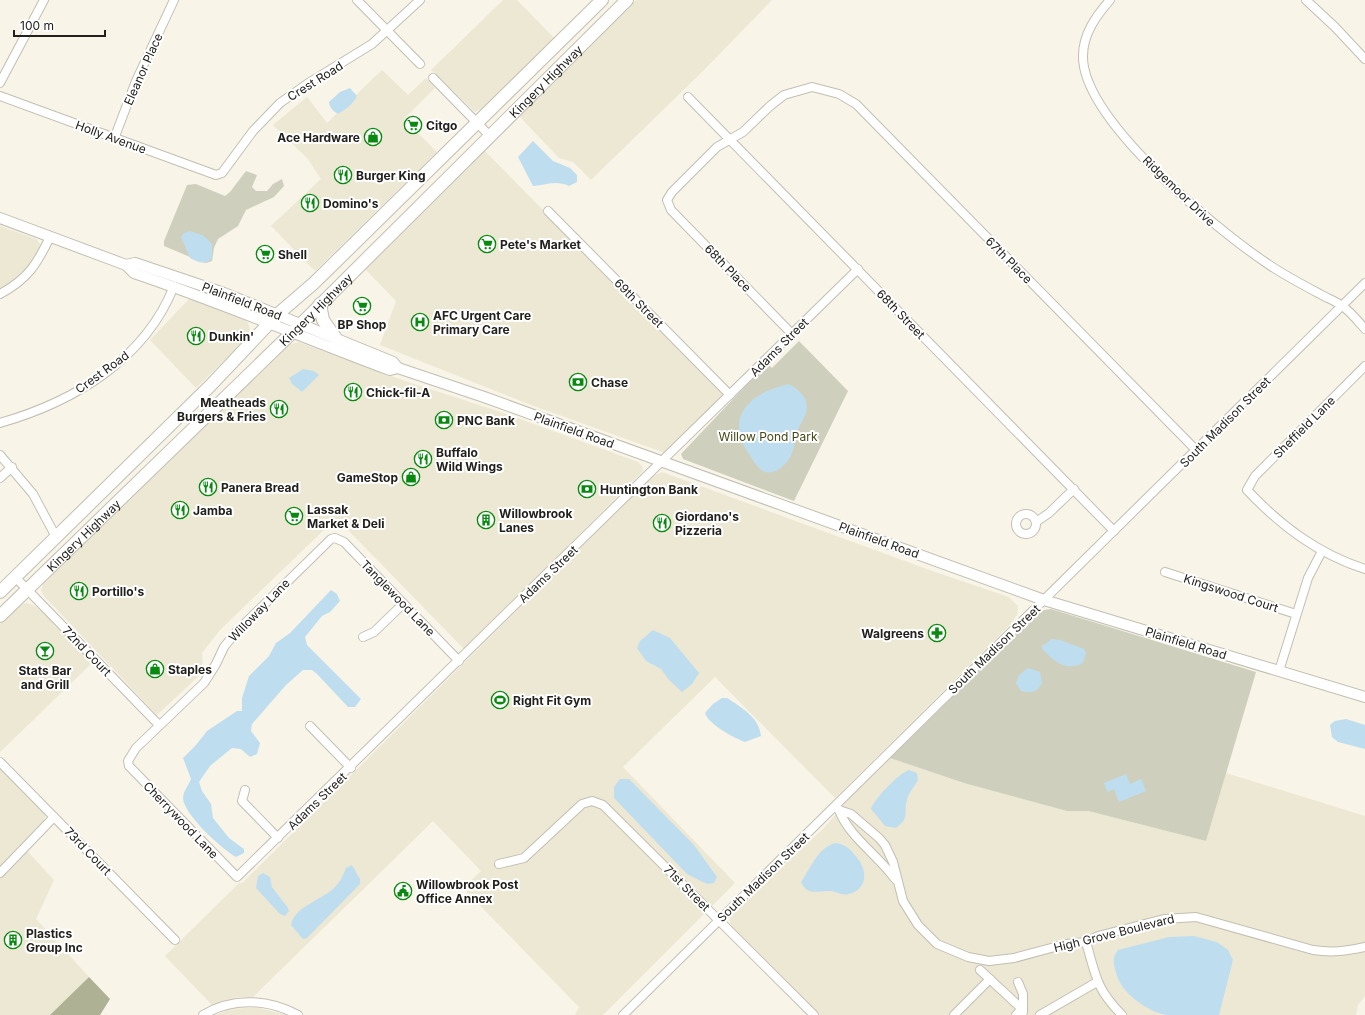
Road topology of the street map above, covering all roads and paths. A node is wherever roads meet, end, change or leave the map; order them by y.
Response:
1 (44, 0) edge
2 (174, 0) edge
3 (357, 0) edge
4 (420, 0) edge
5 (602, 0) edge
6 (627, 0) edge
7 (1110, 0) edge
8 (1306, 0) edge
9 (387, 31) junction
10 (1365, 59) edge
11 (420, 64) dead end
12 (433, 78) dead end
13 (0, 83) edge
14 (0, 96) edge
15 (688, 97) dead end
16 (476, 122) junction
17 (489, 135) junction
18 (114, 139) junction
19 (730, 140) junction
20 (222, 174) joint
21 (548, 211) dead end
22 (0, 218) edge
23 (50, 237) junction
24 (126, 265) junction
25 (858, 269) junction
26 (1365, 283) edge
27 (174, 286) junction
28 (0, 294) edge
29 (320, 304) junction
30 (1342, 306) junction
31 (278, 314) junction
32 (270, 323) junction
33 (296, 328) junction
34 (1365, 328) edge
35 (792, 334) junction
36 (337, 340) junction
37 (1365, 366) edge
38 (398, 368) junction
39 (730, 395) junction
40 (0, 423) edge
41 (1196, 450) junction
42 (0, 455) edge
43 (662, 461) junction
44 (12, 467) junction
45 (0, 478) edge
46 (1074, 489) junction
47 (1036, 522) dead end
48 (1114, 531) junction
49 (56, 537) junction
50 (334, 538) joint
51 (1322, 551) junction
52 (1365, 570) edge
53 (1165, 572) dead end
54 (15, 577) junction
55 (27, 589) junction
56 (0, 592) edge
57 (1044, 600) junction
58 (403, 604) junction
59 (1296, 614) junction
60 (0, 616) edge
61 (363, 637) dead end
62 (459, 661) junction
63 (1279, 671) junction
64 (1365, 697) edge
65 (159, 725) junction
66 (310, 726) dead end
67 (128, 761) joint
68 (0, 762) edge
69 (351, 768) junction
70 (245, 790) dead end
71 (54, 817) junction
72 (278, 838) junction
73 (499, 864) dead end
74 (0, 873) edge
75 (237, 877) joint
76 (897, 882) junction
77 (719, 920) junction
78 (175, 940) dead end
79 (1086, 942) junction
80 (1365, 947) edge
81 (980, 970) dead end
82 (990, 979) junction
83 (1018, 982) dead end
84 (1097, 982) junction
85 (1023, 1012) edge
86 (1118, 1014) edge
87 (203, 1015) edge
88 (298, 1015) edge
89 (623, 1015) edge
90 (814, 1015) edge
91 (954, 1015) edge
92 (1016, 1015) edge
93 (1040, 1015) edge

1 - 13 street
2 - 18 street, Eleanor Place
3 - 9 street
4 - 9 street, Crest Road
5 - 16 highway, Kingery Highway
6 - 17 highway, Kingery Highway
7 - 30 street, Ridgemoor Drive
8 - 10 street
9 - 11 street
9 - 20 street, Crest Road
12 - 16 street
14 - 18 street, Holly Avenue
15 - 19 street, 68th Street
16 - 17 street
16 - 31 highway, Kingery Highway
17 - 29 highway, Kingery Highway
18 - 20 street, Holly Avenue
19 - 25 street, 68th Street
19 - 35 street, 68th Place
19 - 41 street, 67th Place
21 - 39 street, 69th Street
22 - 23 main road, Plainfield Road
23 - 24 main road, Plainfield Road
23 - 28 street
24 - 27 main road, Plainfield Road
24 - 31 main road, Plainfield Road
25 - 35 street, Adams Street
25 - 46 street, 68th Street
26 - 30 street, South Madison Street
27 - 32 main road, Plainfield Road
27 - 40 street, Crest Road
29 - 33 highway, Kingery Highway
29 - 36 highway
30 - 34 street, Ridgemoor Drive
30 - 41 street, South Madison Street
31 - 32 highway, Kingery Highway
31 - 33 main road, Plainfield Road
32 - 33 main road, Plainfield Road
32 - 49 highway, Kingery Highway
33 - 36 main road, Plainfield Road
33 - 38 main road, Plainfield Road
33 - 55 highway, Kingery Highway
35 - 39 street, Adams Street
36 - 38 main road, Plainfield Road
37 - 51 street, Sheffield Lane
38 - 43 main road, Plainfield Road
39 - 43 street, Adams Street
41 - 48 street, South Madison Street
42 - 44 street
43 - 57 main road, Plainfield Road
43 - 62 street, Adams Street
44 - 45 street
44 - 49 street
46 - 47 street
46 - 48 street, 68th Street
48 - 57 street, South Madison Street
49 - 54 highway, Kingery Highway
50 - 58 street, Tanglewood Lane
50 - 65 street, Willoway Lane
51 - 52 street
51 - 59 street
53 - 59 street, Kingswood Court
54 - 55 street, 72nd Court
54 - 56 highway, Kingery Highway
55 - 60 highway, Kingery Highway
55 - 65 street, 72nd Court
57 - 63 main road, Plainfield Road
57 - 77 street, South Madison Street
58 - 61 street
58 - 62 street, Tanglewood Lane
59 - 63 street
62 - 69 street, Adams Street
63 - 64 main road, Plainfield Road
65 - 67 street, Willoway Lane
66 - 69 street
67 - 75 street, Cherrywood Lane
68 - 71 street, 73rd Court
69 - 72 street, Adams Street
70 - 72 street
71 - 74 street
71 - 78 street, 73rd Court
72 - 75 street, Adams Street
73 - 77 street, 71st Street
76 - 76 street, High Grove Boulevard
76 - 79 street, High Grove Boulevard
77 - 89 street, South Madison Street
77 - 90 street, 71st Street
79 - 80 street, High Grove Boulevard
79 - 84 street
81 - 82 street
82 - 85 street
82 - 91 street
83 - 85 street
84 - 86 street
84 - 93 street
85 - 92 street
87 - 88 street

